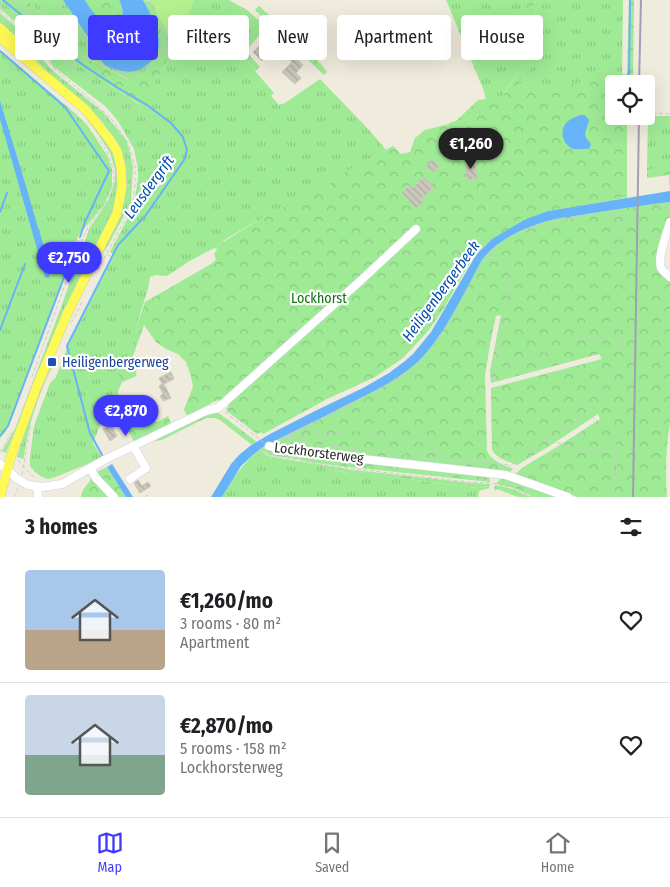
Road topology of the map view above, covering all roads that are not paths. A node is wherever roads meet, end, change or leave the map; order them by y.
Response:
1 (0, 28) edge
2 (0, 38) edge
3 (54, 83) junction
4 (670, 222) edge
5 (416, 229) dead end
6 (670, 277) edge
7 (133, 446) junction
8 (268, 446) road end
9 (4, 467) edge
10 (90, 468) junction
11 (130, 479) dead end
12 (37, 487) junction
13 (0, 497) edge
14 (38, 497) edge
15 (114, 497) edge
16 (568, 497) edge

1 - 3 main road
2 - 3 main road
3 - 9 main road
4 - 6 street
5 - 7 street
7 - 10 street
7 - 11 street
8 - 16 street, Lockhorsterweg
9 - 12 street
9 - 13 main road
10 - 12 street
10 - 15 street
12 - 14 street

